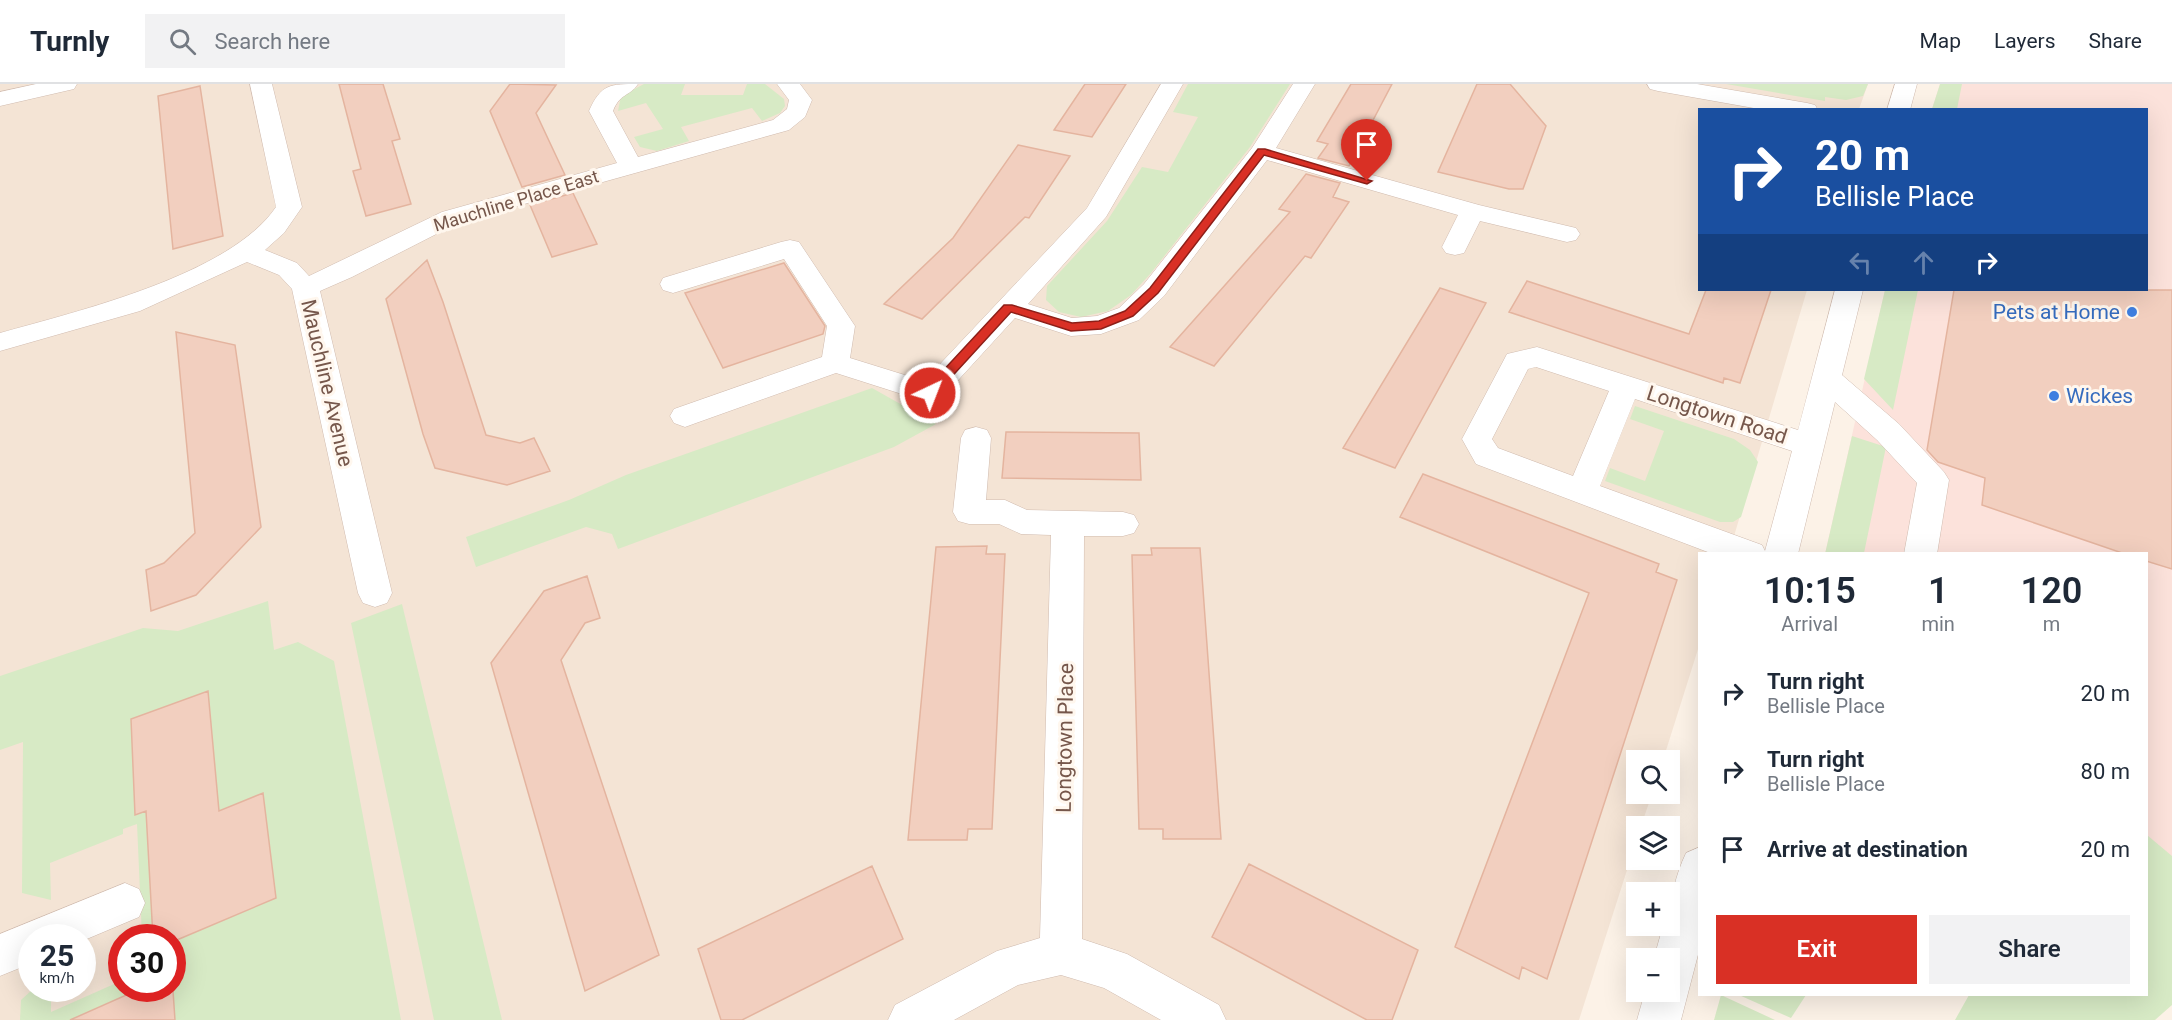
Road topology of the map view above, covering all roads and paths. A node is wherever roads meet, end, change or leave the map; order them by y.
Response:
1 (66, 84) edge
2 (261, 84) edge
3 (627, 84) edge
4 (788, 84) edge
5 (1172, 84) edge
6 (1304, 84) edge
7 (1658, 84) edge
8 (1906, 84) edge
9 (0, 99) edge
10 (1796, 108) edge
11 (1899, 108) edge
12 (1262, 151) junction
13 (631, 166) junction
14 (1472, 211) junction
15 (1567, 234) dead end
16 (1455, 247) dead end
17 (246, 252) junction
18 (673, 284) dead end
19 (305, 287) junction
20 (1849, 291) edge
21 (1008, 307) junction
22 (0, 342) edge
23 (835, 363) junction
24 (1826, 378) junction
25 (1626, 385) junction
26 (685, 416) dead end
27 (976, 438) dead end
28 (1809, 445) junction
29 (1582, 492) junction
30 (1068, 523) junction
31 (1123, 524) dead end
32 (1745, 552) edge
33 (1782, 552) edge
34 (1920, 552) edge
35 (375, 593) dead end
36 (1698, 874) edge
37 (125, 903) dead end
38 (75, 924) edge
39 (18, 948) edge
40 (1678, 948) edge
41 (1061, 954) junction
42 (0, 955) edge
43 (1664, 1002) edge
44 (910, 1020) edge
45 (1204, 1020) edge
46 (1659, 1020) edge

1 - 9 street
2 - 17 street
3 - 13 street
4 - 13 street, Mauchline Place East
5 - 21 street
6 - 12 street
7 - 10 street
8 - 11 street
12 - 14 street
12 - 21 street
13 - 19 street, Mauchline Place East
14 - 15 street
14 - 16 street
17 - 19 street, Mauchline Avenue
17 - 22 street
18 - 23 street
19 - 35 street, Mauchline Avenue
20 - 24 street, Longtown Road
21 - 23 street
23 - 26 street
24 - 28 street, Longtown Road
24 - 34 street
25 - 28 street, Longtown Road
25 - 29 street, Longtown Road
25 - 29 street, Longtown Road
27 - 30 street
28 - 33 street, Longtown Road
29 - 32 street, Longtown Road
30 - 31 street
30 - 41 street, Longtown Place
36 - 40 street
37 - 38 street
39 - 42 street
41 - 44 street
41 - 45 street
43 - 46 street

